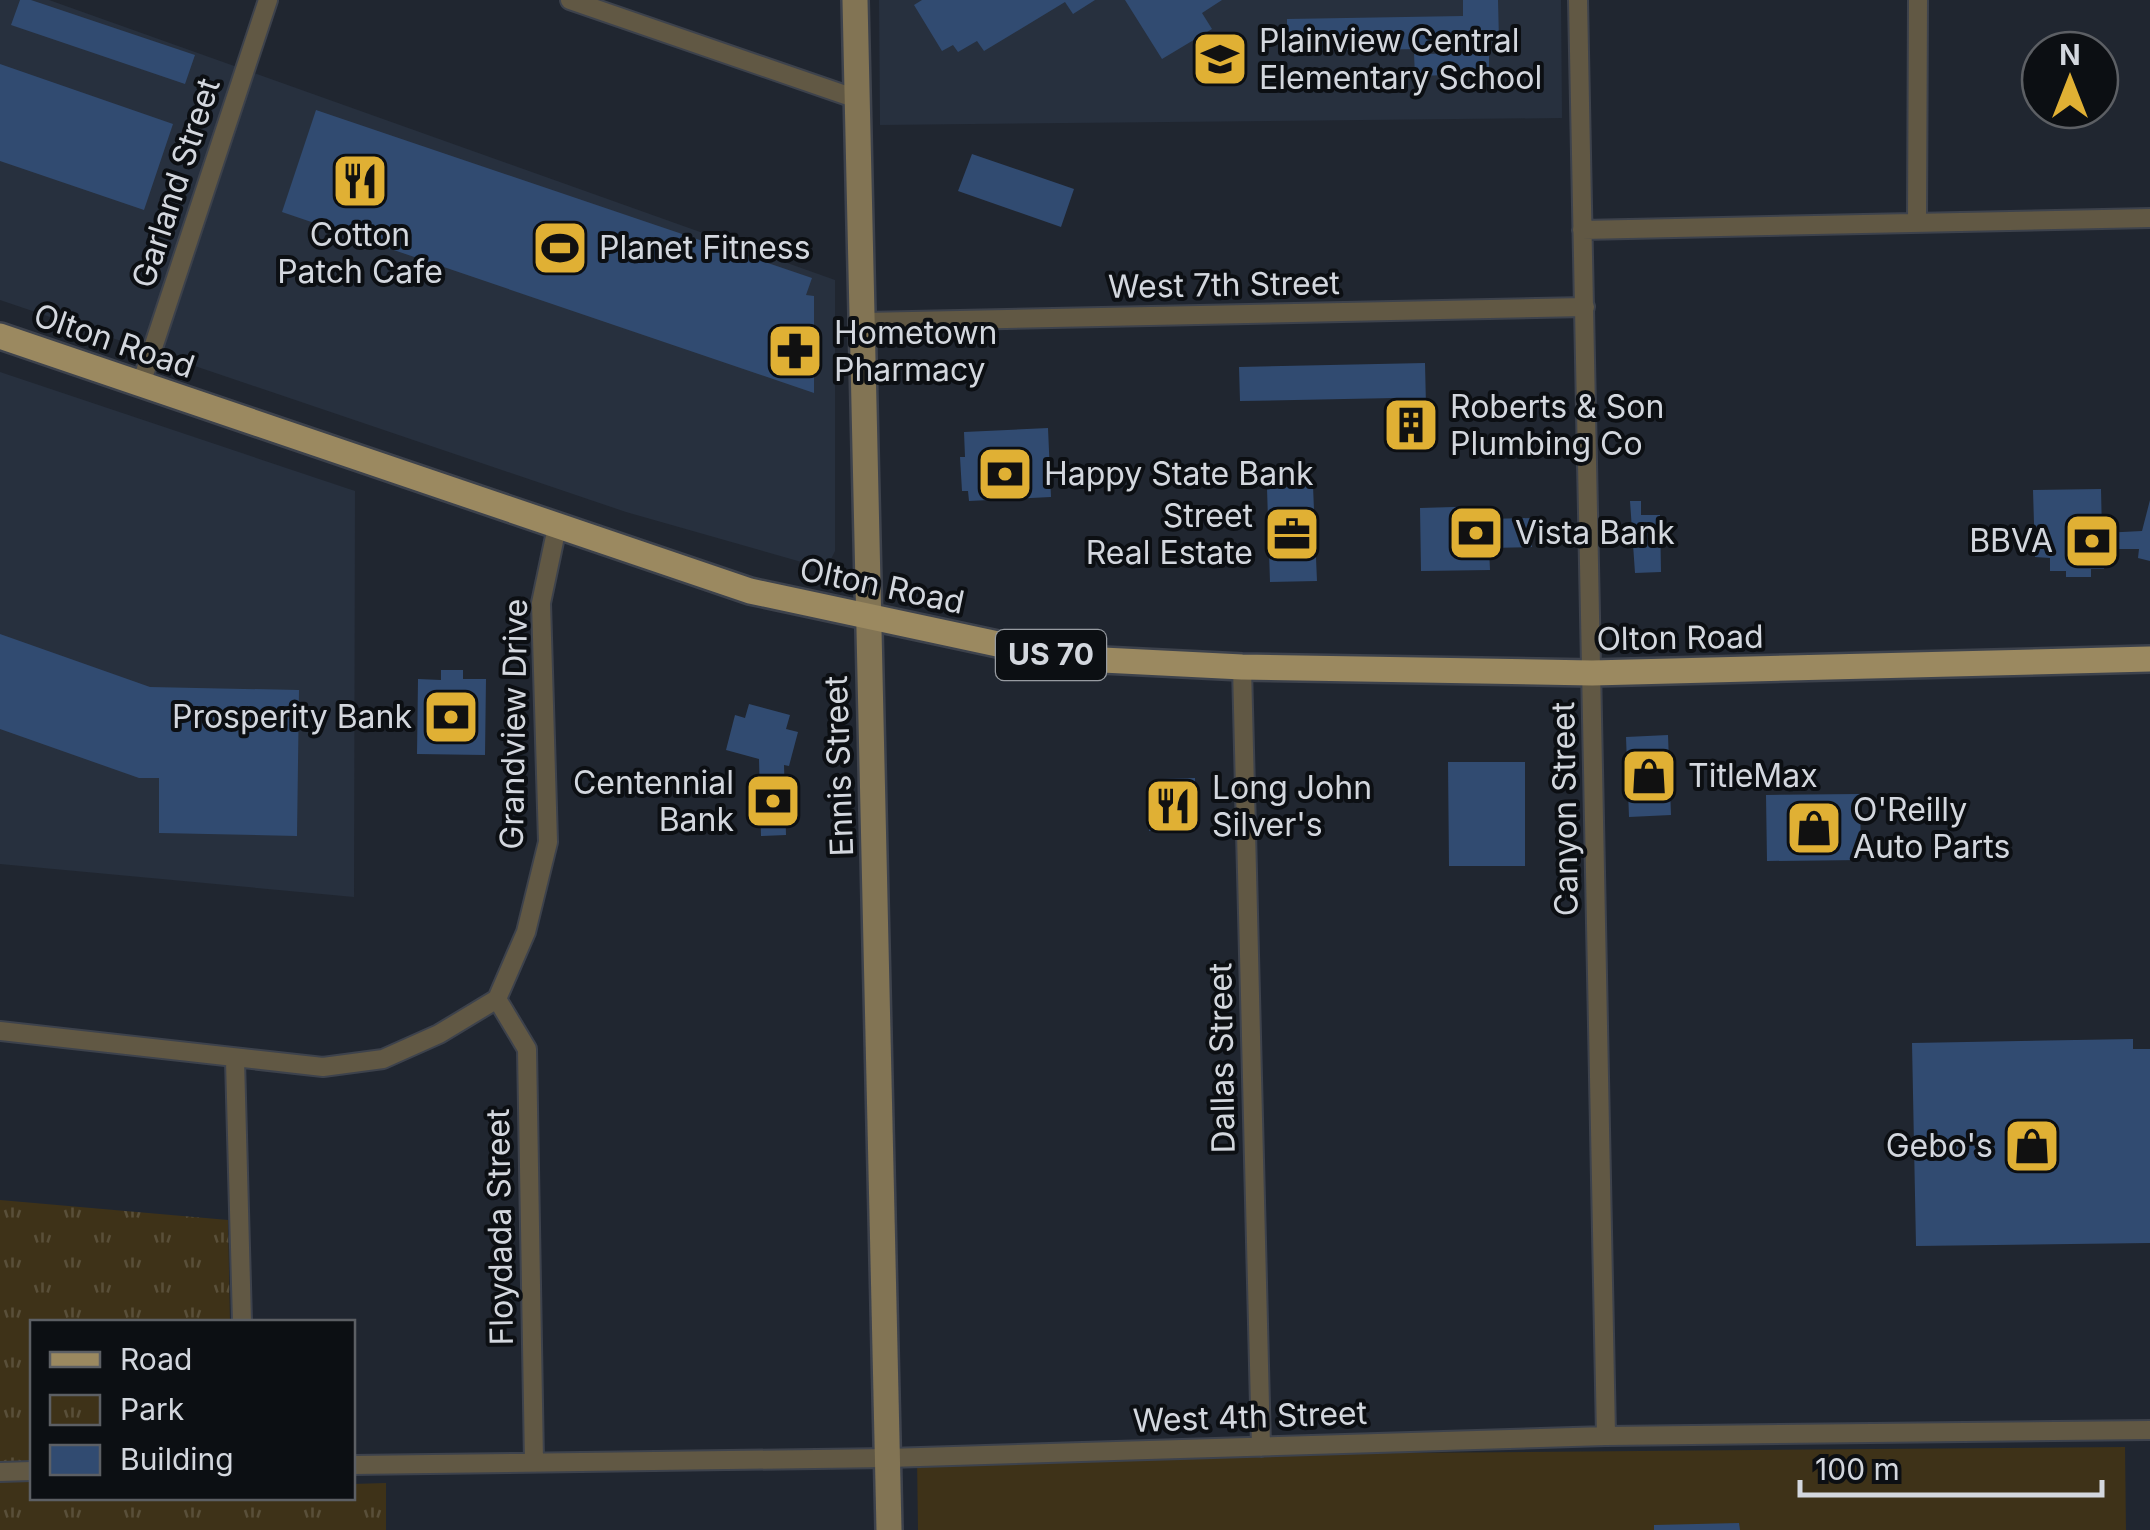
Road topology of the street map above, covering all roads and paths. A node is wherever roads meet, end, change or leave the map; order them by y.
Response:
1 (268, 0) edge
2 (570, 0) edge
3 (856, 0) edge
4 (1578, 0) edge
5 (1918, 0) edge
6 (857, 99) junction
7 (2150, 218) edge
8 (1917, 222) junction
9 (1582, 230) junction
10 (1585, 307) junction
11 (864, 322) junction
12 (0, 336) edge
13 (141, 384) junction
14 (556, 527) junction
15 (867, 617) junction
16 (2150, 658) edge
17 (1242, 667) junction
18 (1592, 673) junction
19 (497, 1000) junction
20 (0, 1031) edge
21 (236, 1060) junction
22 (242, 1320) edge
23 (2150, 1430) edge
24 (1606, 1436) junction
25 (1261, 1446) junction
26 (888, 1458) junction
27 (534, 1462) junction
28 (355, 1465) edge
29 (30, 1471) edge
30 (0, 1472) edge
31 (889, 1530) edge

1 - 13 street, Garland Street
2 - 6 street
3 - 6 main road, Ennis Street
4 - 9 street, Canyon Street
5 - 8 street
6 - 11 main road, Ennis Street
7 - 8 street
8 - 9 street
9 - 10 street, Canyon Street
10 - 11 street, West 7th Street
10 - 18 street, Canyon Street
11 - 15 main road, Ennis Street
12 - 13 main road, Olton Road / US 70
13 - 14 main road, Olton Road / US 70
14 - 15 main road, Olton Road / US 70
14 - 19 street, Grandview Drive
15 - 17 main road, Olton Road / US 70
15 - 26 main road, Ennis Street
16 - 18 main road, Olton Road / US 70
17 - 18 main road, Olton Road / US 70
17 - 25 street, Dallas Street
18 - 24 street, Canyon Street
19 - 21 street
19 - 27 street, Floydada Street
20 - 21 street
21 - 22 street
23 - 24 street, West 4th Street
24 - 25 street, West 4th Street
25 - 26 street, West 4th Street
26 - 27 street, West 4th Street
26 - 31 main road, Ennis Street
27 - 28 street, West 4th Street
29 - 30 street

